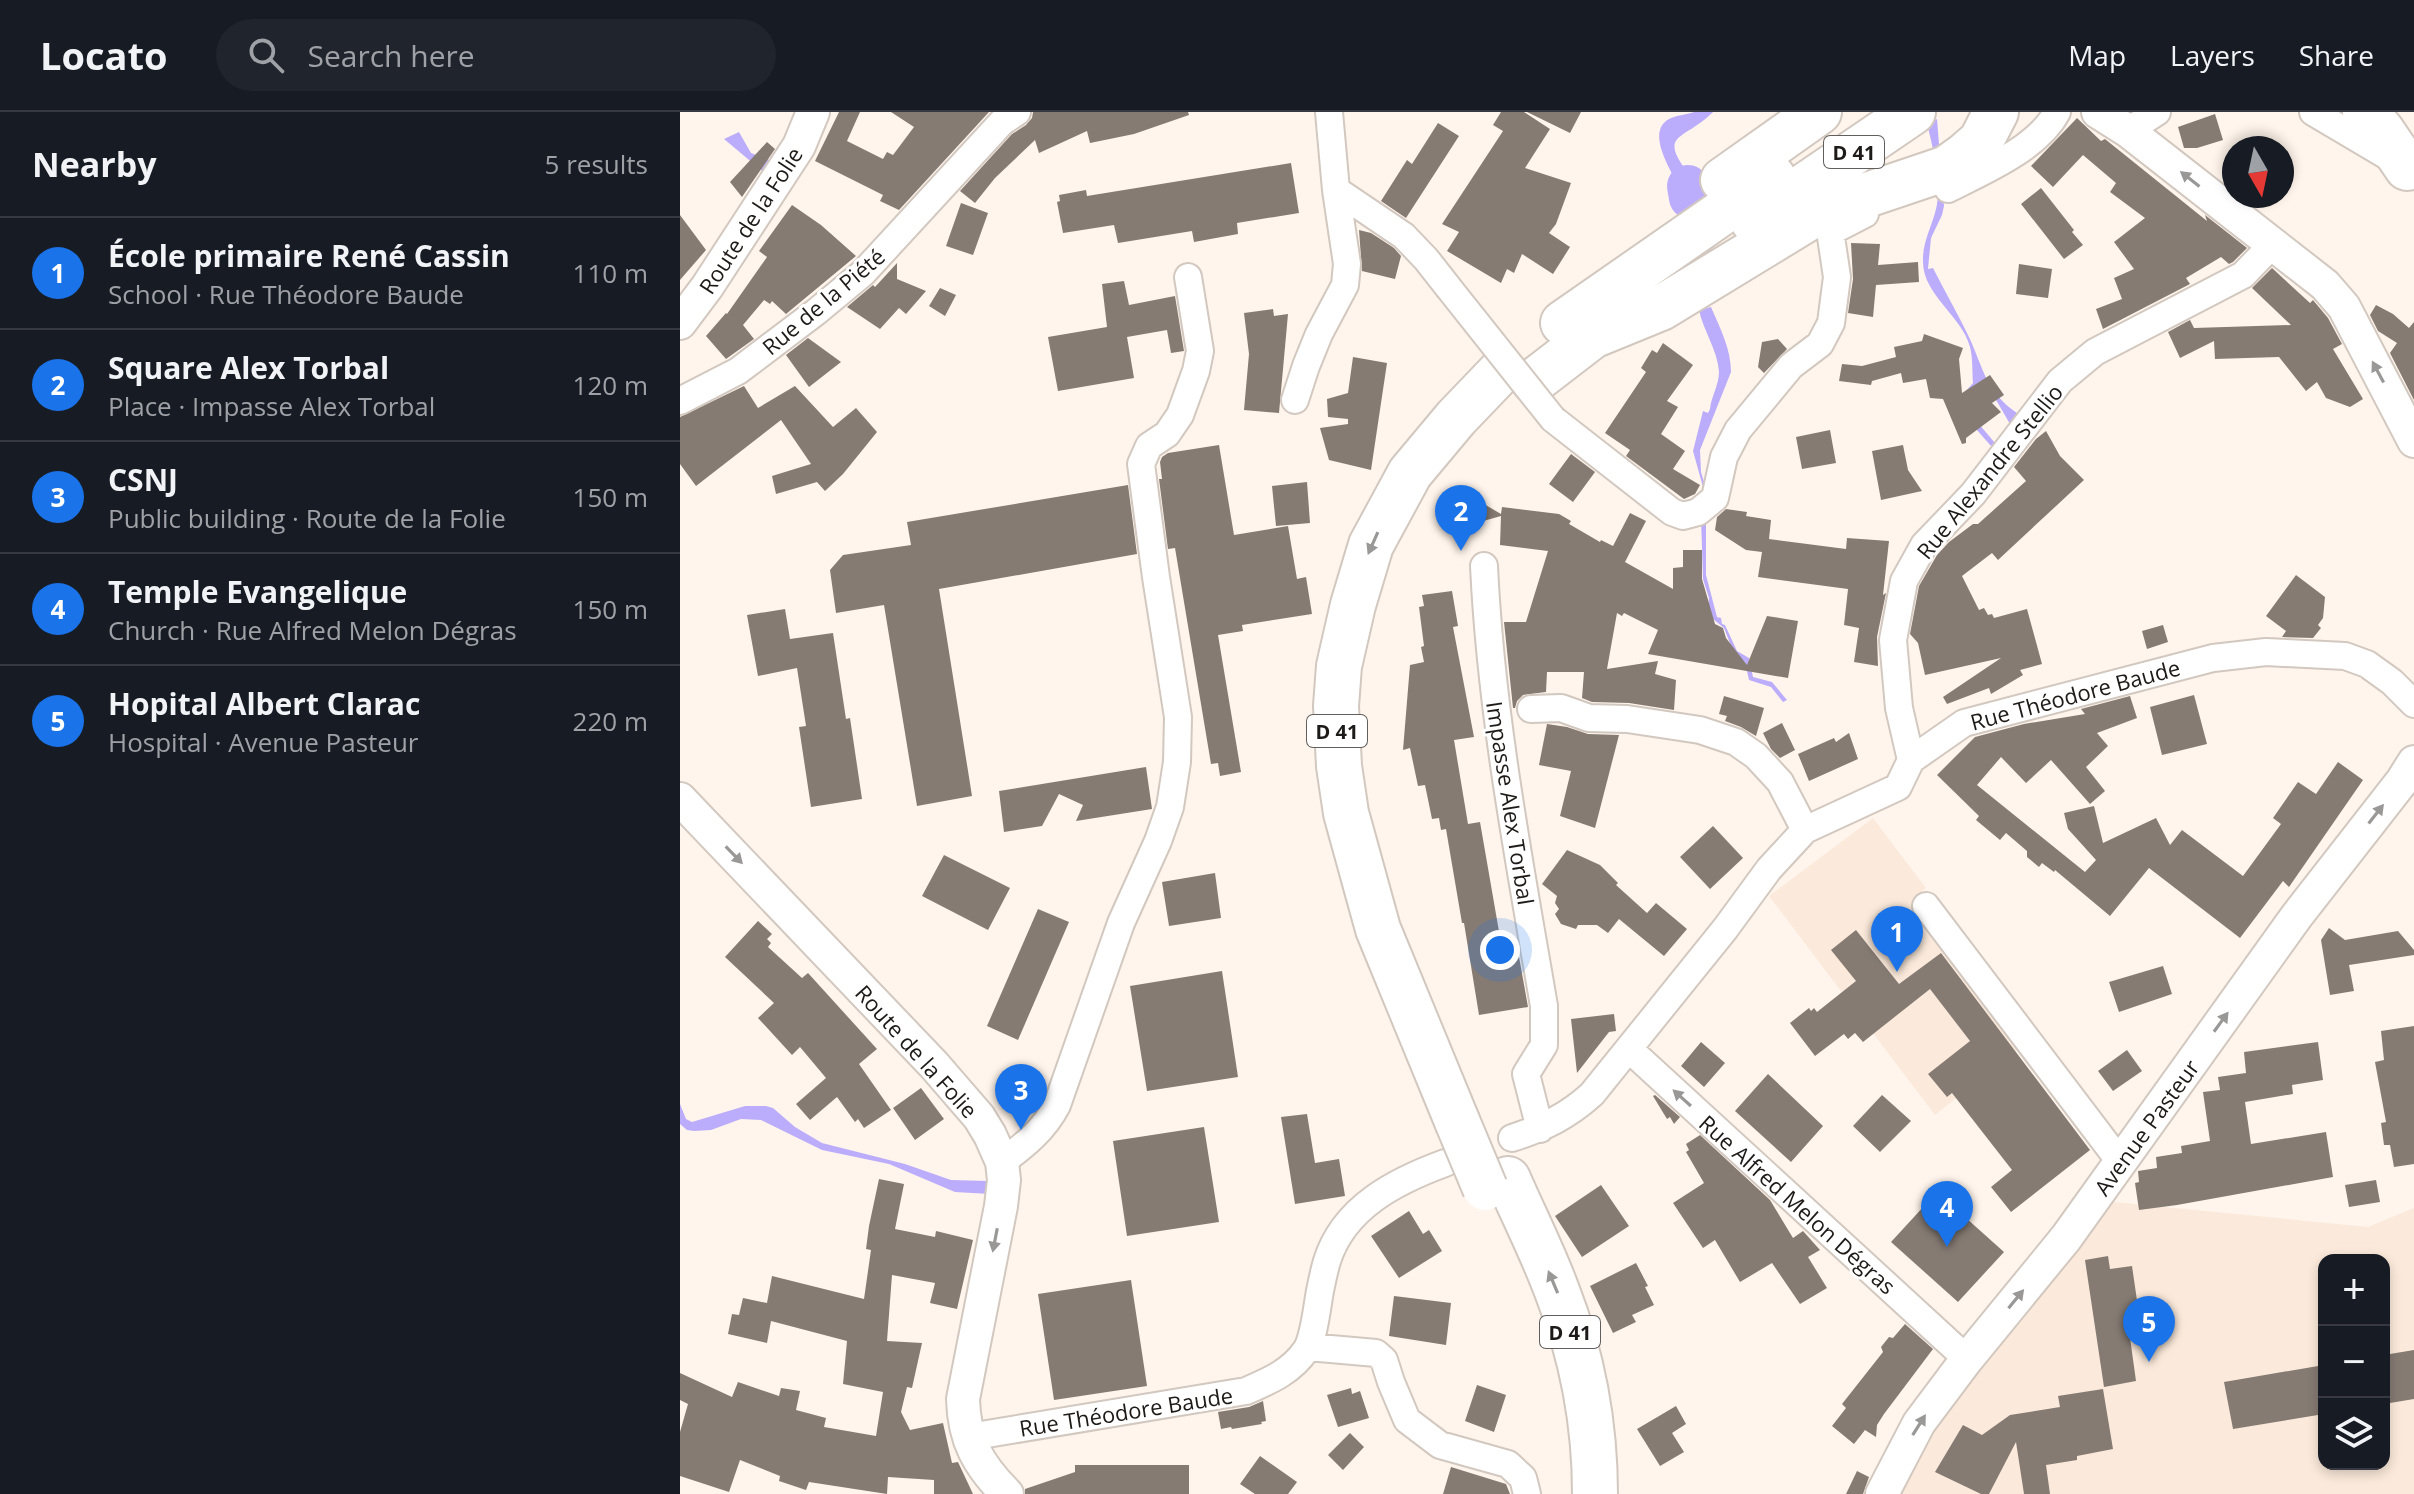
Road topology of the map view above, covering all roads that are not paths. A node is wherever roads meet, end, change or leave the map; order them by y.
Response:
1 (813, 112) edge
2 (1329, 112) edge
3 (1819, 112) edge
4 (1996, 112) edge
5 (2057, 112) edge
6 (2098, 112) edge
7 (2157, 112) edge
8 (2313, 112) edge
9 (2365, 112) edge
10 (2382, 112) edge
11 (1895, 113) edge
12 (1008, 115) edge
13 (2128, 131) junction
14 (2412, 157) edge
15 (1939, 182) junction
16 (1336, 190) junction
17 (2272, 245) junction
18 (1188, 277) dead end
19 (1595, 317) junction
20 (680, 323) edge
21 (1525, 384) junction
22 (1295, 400) dead end
23 (680, 401) edge
24 (2414, 441) edge
25 (1484, 566) dead end
26 (2414, 704) edge
27 (1531, 709) dead end
28 (1911, 760) junction
29 (2410, 779) edge
30 (680, 799) edge
31 (1805, 830) junction
32 (1926, 906) dead end
33 (1629, 1049) junction
34 (1540, 1129) junction
35 (1489, 1148) junction
36 (1002, 1162) junction
37 (1445, 1163) dead end
38 (2121, 1163) junction
39 (1308, 1347) junction
40 (1967, 1359) junction
41 (969, 1437) junction
42 (1007, 1494) edge
43 (1527, 1494) edge
44 (1567, 1494) edge
45 (1595, 1494) edge
46 (1882, 1494) edge

1 - 20 street, Route de la Folie
2 - 16 street
3 - 19 highway
4 - 15 highway
5 - 15 street
6 - 13 street
7 - 13 street
8 - 14 street
9 - 14 highway
10 - 14 highway
11 - 19 highway, D 41
12 - 23 street, Rue de la Piété
17 -> 13 street
15 - 19 highway
15 - 21 street
16 - 21 street, bridge
16 - 22 street
24 -> 17 street
17 - 28 street, Rue Alexandre Stellio
18 - 36 street
19 - 21 highway, D 41
21 - 35 highway, D 41
25 - 34 street, Impasse Alex Torbal
26 - 28 street, Rue Théodore Baude
27 - 31 street
28 - 31 street, Rue Théodore Baude
38 -> 29 street, Avenue Pasteur
30 -> 36 street, Route de la Folie
31 - 33 street, Rue Théodore Baude
32 - 38 street
33 - 34 street, Rue Théodore Baude
40 -> 33 street, Rue Alfred Melon Dégras
34 - 35 street, Rue Théodore Baude
35 - 44 highway, D 41
45 -> 35 highway, D 41
36 -> 41 street, Route de la Folie
37 - 39 street
40 -> 38 street, Avenue Pasteur
39 - 41 street, Rue Théodore Baude
39 - 43 street
46 -> 40 street, Avenue Pasteur
41 - 42 street, Route de la Folie

